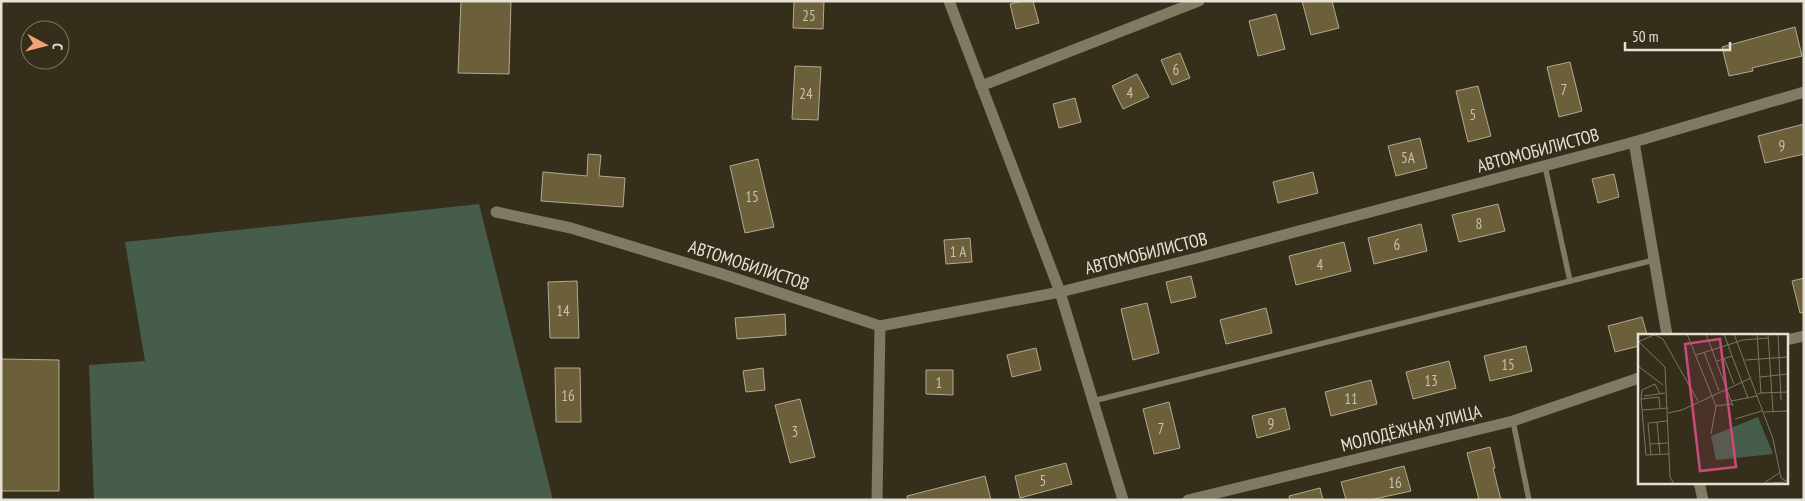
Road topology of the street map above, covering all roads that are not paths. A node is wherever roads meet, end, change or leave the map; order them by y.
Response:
1 (950, 1) edge
2 (1199, 1) edge
3 (981, 86) junction
4 (1804, 92) edge
5 (1634, 142) junction
6 (1545, 166) junction
7 (496, 212) dead end
8 (1654, 260) junction
9 (1570, 281) junction
10 (1060, 292) junction
11 (880, 326) junction
12 (1667, 334) edge
13 (1804, 336) edge
14 (1788, 340) edge
15 (1638, 378) edge
16 (1093, 401) junction
17 (1513, 421) junction
18 (1699, 484) edge
19 (877, 500) edge
20 (1123, 500) edge
21 (1188, 500) edge
22 (1529, 500) edge
23 (1703, 500) edge

1 - 3 street
2 - 3 street
3 - 10 street
4 - 5 street, АВТОМОБИЛИСТОВ
5 - 6 street, АВТОМОБИЛИСТОВ
5 - 8 street
6 - 9 lane
6 - 10 street, АВТОМОБИЛИСТОВ
7 - 11 street, АВТОМОБИЛИСТОВ
8 - 9 lane
8 - 12 street
9 - 16 lane
10 - 11 street, АВТОМОБИЛИСТОВ
10 - 16 street
11 - 19 street
13 - 14 street
15 - 17 street, МОЛОДЁЖНАЯ УЛИЦА
16 - 20 street
17 - 21 street, МОЛОДЁЖНАЯ УЛИЦА
17 - 22 lane
18 - 23 street

